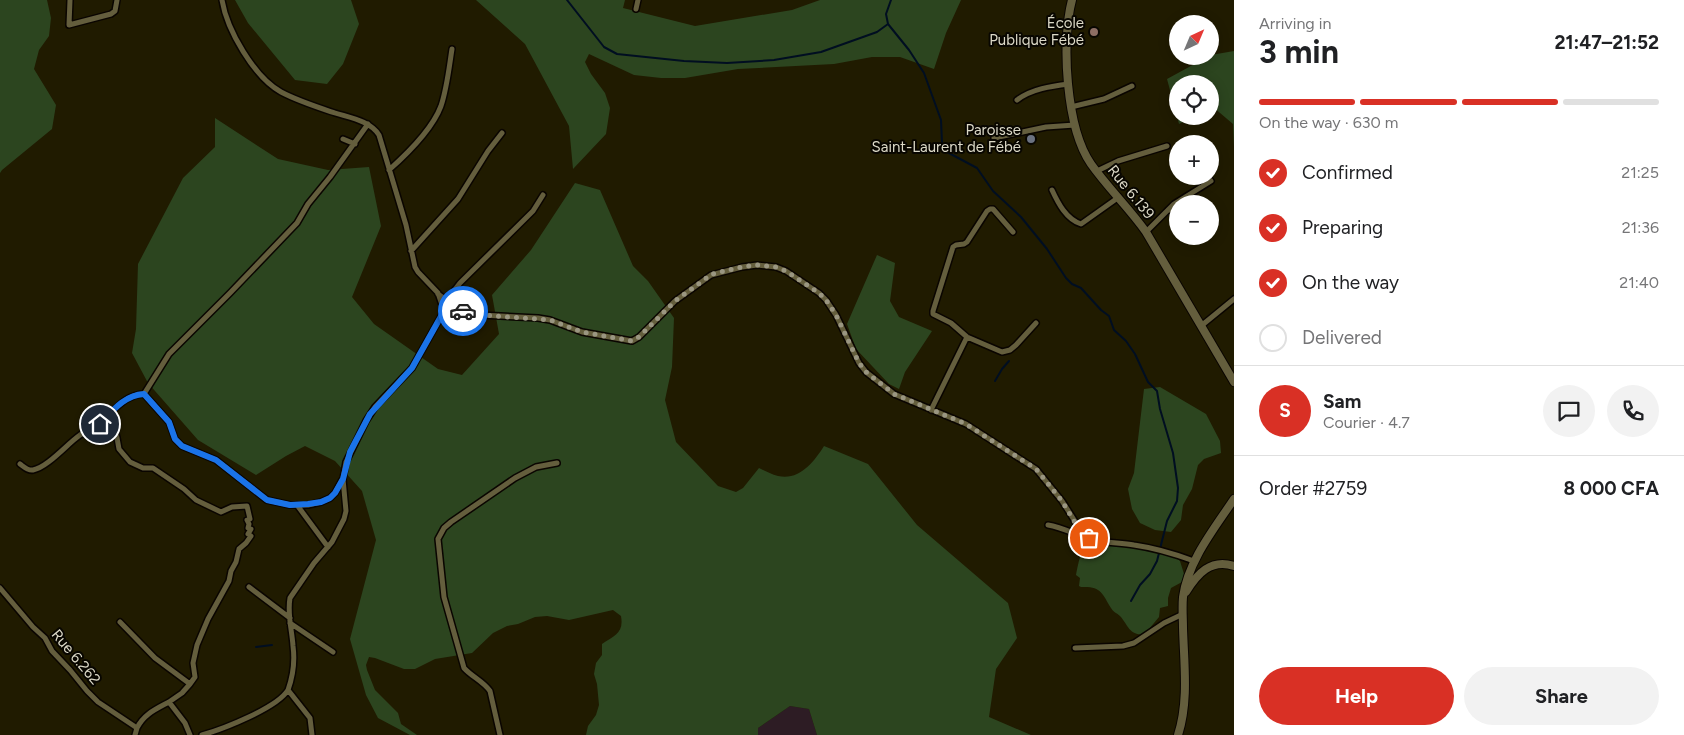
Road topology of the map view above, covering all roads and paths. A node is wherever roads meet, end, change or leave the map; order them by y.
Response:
1 (70, 0) edge
2 (117, 0) edge
3 (222, 0) edge
4 (638, 0) edge
5 (1072, 0) edge
6 (636, 9) dead end
7 (452, 49) dead end
8 (1069, 84) junction
9 (1132, 86) dead end
10 (1017, 100) dead end
11 (1071, 108) junction
12 (368, 124) junction
13 (1075, 125) junction
14 (502, 133) dead end
15 (994, 138) dead end
16 (343, 139) dead end
17 (355, 144) junction
18 (1167, 146) dead end
19 (389, 170) junction
20 (1097, 171) junction
21 (1204, 185) edge
22 (1052, 190) dead end
23 (543, 194) dead end
24 (1119, 197) junction
25 (1167, 210) joint
26 (1013, 232) dead end
27 (1146, 232) junction
28 (411, 251) junction
29 (438, 293) junction
30 (1234, 299) edge
31 (447, 300) junction
32 (461, 310) junction
33 (444, 311) junction
34 (1036, 323) dead end
35 (1201, 326) junction
36 (967, 337) junction
37 (1234, 382) edge
38 (144, 394) junction
39 (931, 410) junction
40 (112, 411) junction
41 (557, 463) dead end
42 (20, 464) dead end
43 (343, 479) junction
44 (1234, 499) edge
45 (297, 505) junction
46 (1048, 525) dead end
47 (1089, 538) junction
48 (328, 547) junction
49 (1194, 561) junction
50 (1234, 566) edge
51 (249, 587) dead end
52 (0, 588) edge
53 (1183, 597) junction
54 (1183, 614) junction
55 (290, 621) junction
56 (120, 622) dead end
57 (1075, 648) dead end
58 (333, 652) dead end
59 (190, 684) junction
60 (288, 690) junction
61 (169, 702) junction
62 (136, 728) junction
63 (135, 735) edge
64 (190, 735) edge
65 (202, 735) edge
66 (312, 735) edge
67 (500, 735) edge
68 (1178, 735) edge

1 - 2 street
3 - 12 street
4 - 6 street
5 - 8 street, Rue 6.139
7 - 19 street
8 - 10 street
8 - 11 street, Rue 6.139
9 - 11 street
11 - 13 street, Rue 6.139
12 - 17 street
12 - 19 street
13 - 15 street
13 - 20 street, Rue 6.139
14 - 28 street
16 - 17 street
17 - 38 street
18 - 20 street
19 - 28 street
20 - 24 street, Rue 6.139
21 - 25 street
22 - 24 street
23 - 31 street
24 - 27 street, Rue 6.139
25 - 27 street
26 - 36 street
27 - 35 street, Rue 6.139
28 - 29 street
29 - 31 street
29 - 33 street
30 - 35 street
31 - 32 street
32 - 33 street
32 - 39 street
33 - 43 street
34 - 36 street
35 - 37 street, Rue 6.139
36 - 39 street
38 - 40 street
38 - 45 street
39 - 47 street
40 - 42 street
40 - 59 street
41 - 67 street
43 - 45 street
43 - 48 street
44 - 49 street
45 - 48 street
46 - 47 street
47 - 49 street
48 - 55 street
49 - 53 street
50 - 53 street
51 - 55 street
52 - 62 street, Rue 6.262
53 - 54 street
54 - 57 street
54 - 68 street
55 - 58 street
55 - 60 street
56 - 59 street
59 - 61 street
60 - 65 street
60 - 66 street
61 - 62 street
61 - 64 street
62 - 63 street

